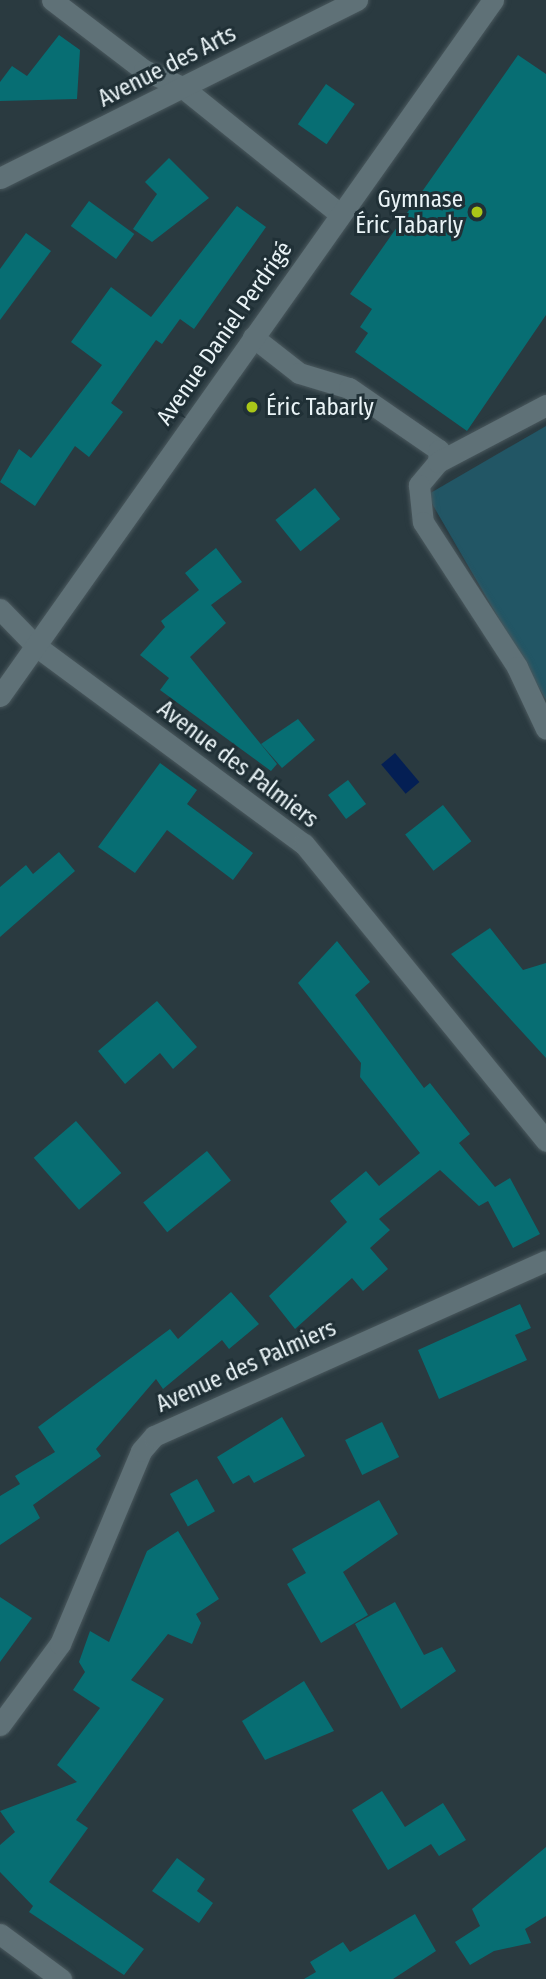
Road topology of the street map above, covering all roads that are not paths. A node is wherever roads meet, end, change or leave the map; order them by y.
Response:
1 (52, 0) edge
2 (357, 0) edge
3 (493, 0) edge
4 (183, 87) junction
5 (0, 178) edge
6 (340, 214) junction
7 (253, 337) junction
8 (546, 405) edge
9 (438, 462) junction
10 (0, 608) edge
11 (36, 646) junction
12 (0, 696) edge
13 (546, 729) edge
14 (546, 1141) edge
15 (546, 1261) edge
16 (0, 1725) edge
17 (0, 1934) edge
18 (61, 1979) edge

1 - 4 street
2 - 4 street, Avenue des Arts
3 - 6 street, Avenue Daniel Perdrigé
4 - 5 street, Avenue des Arts
4 - 6 street
6 - 7 street, Avenue Daniel Perdrigé
7 - 9 street
7 - 11 street, Avenue Daniel Perdrigé
8 - 9 street
9 - 13 street
10 - 11 street, Avenue des Palmiers
11 - 12 street, Avenue Daniel Perdrigé
11 - 14 street, Avenue des Palmiers
15 - 16 street, Avenue des Palmiers
17 - 18 street

